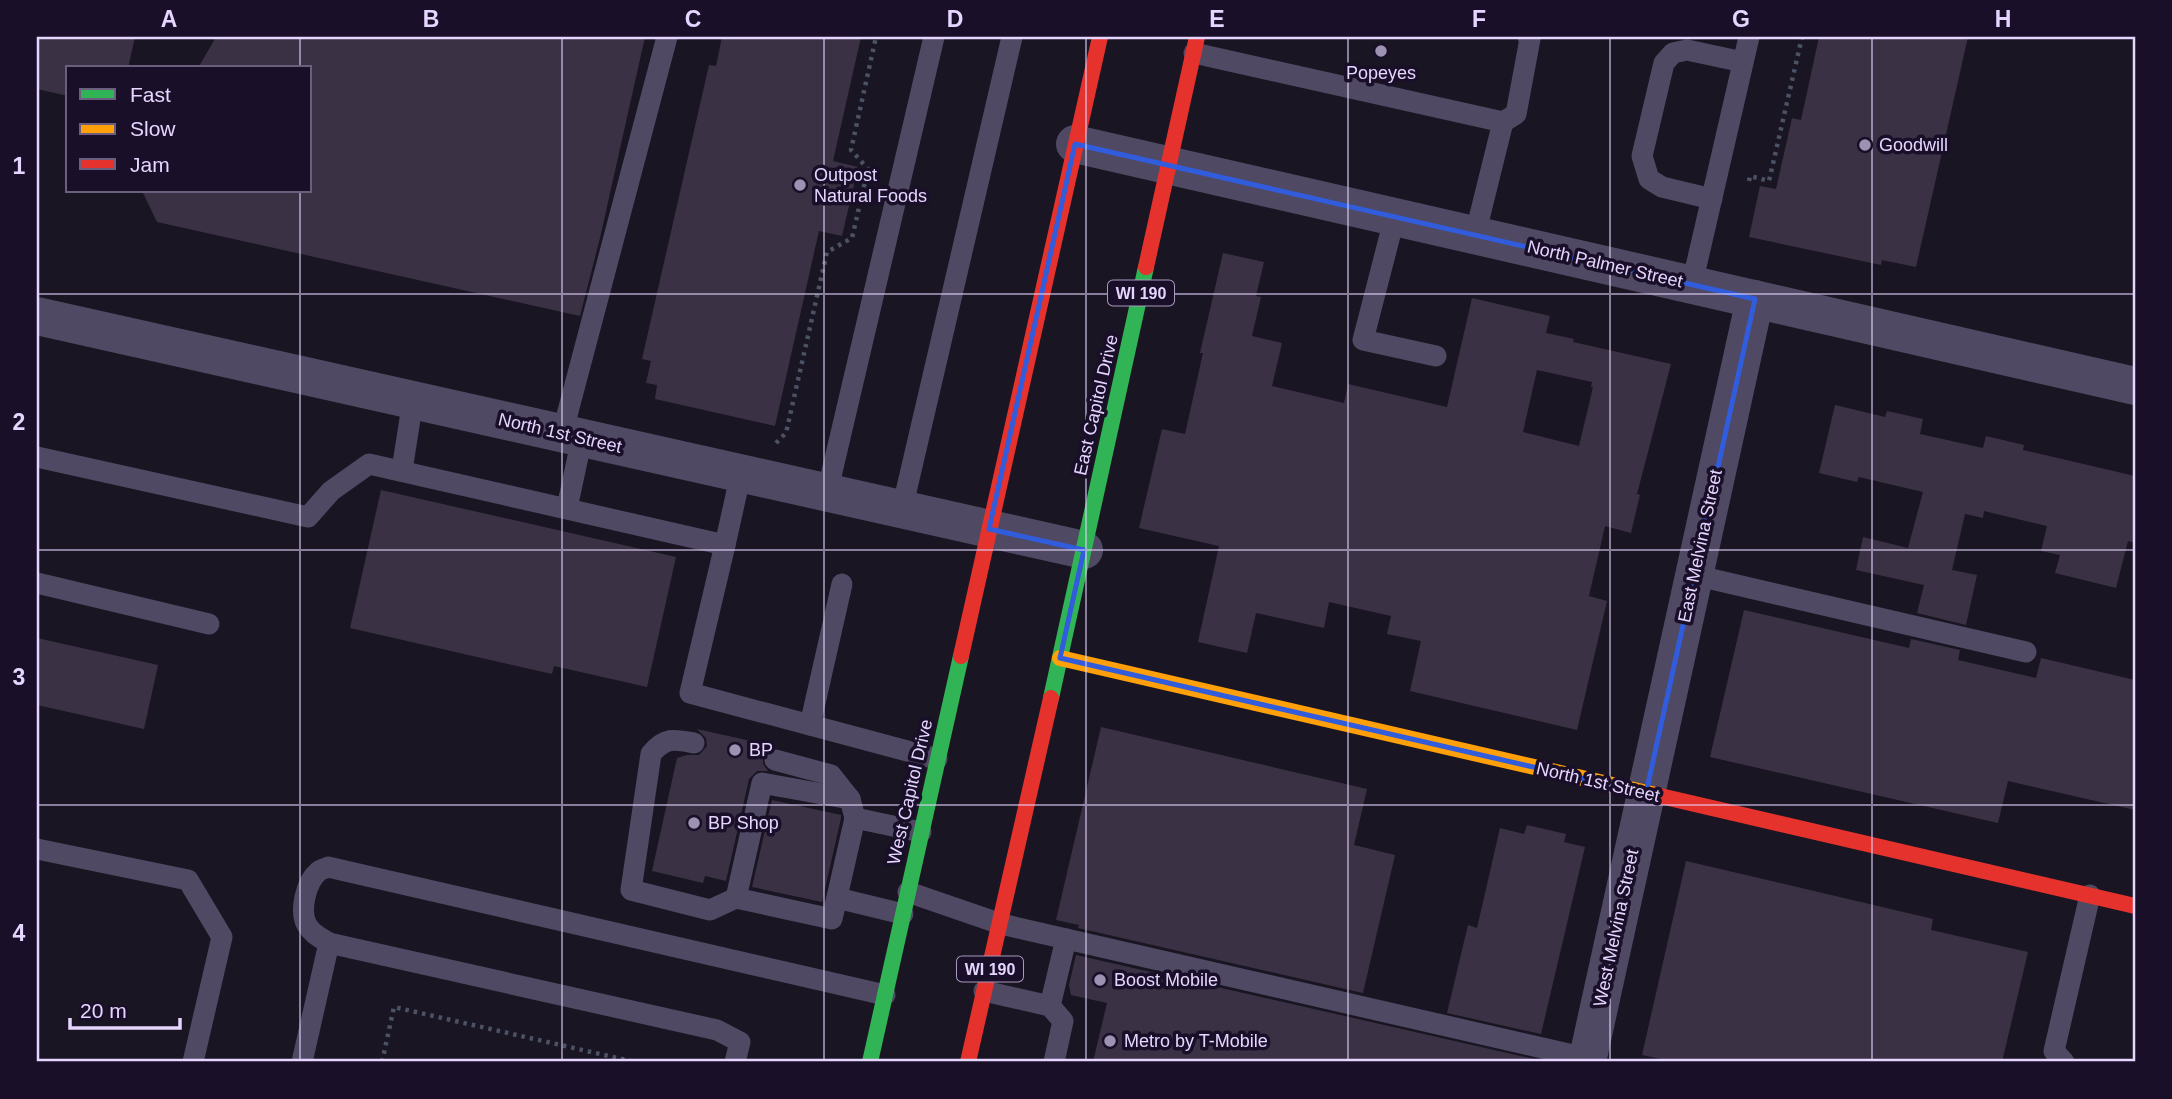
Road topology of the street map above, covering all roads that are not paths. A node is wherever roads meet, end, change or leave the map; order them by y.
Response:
1 (667, 37) edge
2 (934, 37) edge
3 (1012, 37) edge
4 (1100, 37) edge
5 (1528, 37) edge
6 (1749, 37) edge
7 (1196, 45) edge
8 (1744, 62) junction
9 (1503, 122) junction
10 (1075, 144) junction
11 (1169, 165) junction
12 (1712, 199) junction
13 (1395, 216) junction
14 (1475, 235) junction
15 (1692, 284) junction
16 (1755, 299) junction
17 (37, 316) edge
18 (1436, 356) dead end
19 (2135, 386) edge
20 (414, 400) junction
21 (572, 436) junction
22 (37, 457) edge
23 (402, 470) junction
24 (741, 473) junction
25 (827, 493) junction
26 (567, 508) junction
27 (902, 509) junction
28 (989, 529) junction
29 (725, 545) junction
30 (1084, 550) junction
31 (1694, 575) junction
32 (37, 583) edge
33 (842, 584) dead end
34 (209, 624) dead end
35 (2025, 652) dead end
36 (1060, 659) junction
37 (810, 725) junction
38 (694, 743) dead end
39 (937, 759) junction
40 (775, 760) dead end
41 (1646, 793) junction
42 (853, 808) junction
43 (921, 832) junction
44 (37, 849) edge
45 (908, 892) junction
46 (2090, 895) junction
47 (736, 898) junction
48 (837, 898) junction
49 (2135, 906) edge
50 (903, 914) junction
51 (1000, 924) junction
52 (1066, 939) junction
53 (329, 943) junction
54 (984, 991) junction
55 (885, 995) junction
56 (1050, 1006) junction
57 (1593, 1061) edge
58 (193, 1062) edge
59 (302, 1062) edge
60 (735, 1062) edge
61 (870, 1062) edge
62 (968, 1062) edge
63 (1054, 1062) edge
64 (2064, 1062) edge

1 - 21 lane
2 - 25 lane
3 - 27 lane
4 - 10 main road
5 - 9 lane
6 - 8 lane
7 - 9 lane
7 - 11 main road, East Capitol Drive / WI 190
8 - 12 lane
8 - 12 lane
9 - 14 lane
10 - 11 street, North Palmer Street
10 - 28 main road
11 - 13 street, North Palmer Street
11 - 30 main road, East Capitol Drive / WI 190
12 - 15 lane
13 - 14 street, North Palmer Street
13 - 18 lane
14 - 15 street, North Palmer Street
15 - 16 street, North Palmer Street
16 - 19 street, North Palmer Street
16 - 31 street, East Melvina Street
17 - 20 street, North 1st Street
20 - 21 street, North 1st Street
20 - 23 lane
21 - 24 street, North 1st Street
21 - 26 lane
22 - 23 lane
23 - 26 lane
24 - 25 street, North 1st Street
24 - 29 lane
25 - 27 street, North 1st Street
26 - 29 lane
27 - 28 street, North 1st Street
28 - 30 street, North 1st Street
28 - 39 main road, West Capitol Drive
29 - 37 lane
30 - 36 main road, East Capitol Drive / WI 190
31 - 35 lane
31 - 41 street, East Melvina Street
32 - 34 lane
33 - 37 lane
36 - 41 main road, North 1st Street
36 - 51 main road, WI 190
37 - 39 lane
38 - 47 lane
39 - 43 main road, West Capitol Drive
40 - 42 lane
41 - 46 main road, North 1st Street
41 - 57 street, West Melvina Street
42 - 43 lane
42 - 47 lane
42 - 48 lane
43 - 45 main road, West Capitol Drive
44 - 58 lane
45 - 50 main road, West Capitol Drive
45 - 51 lane
46 - 49 main road, North 1st Street
46 - 64 lane
47 - 48 lane
48 - 50 lane
50 - 55 main road, West Capitol Drive
51 - 52 lane
51 - 54 main road, WI 190
52 - 56 lane
52 - 57 lane
53 - 55 lane
53 - 59 lane
53 - 60 lane
54 - 56 lane
54 - 62 main road, WI 190
55 - 61 main road, West Capitol Drive
56 - 63 lane

